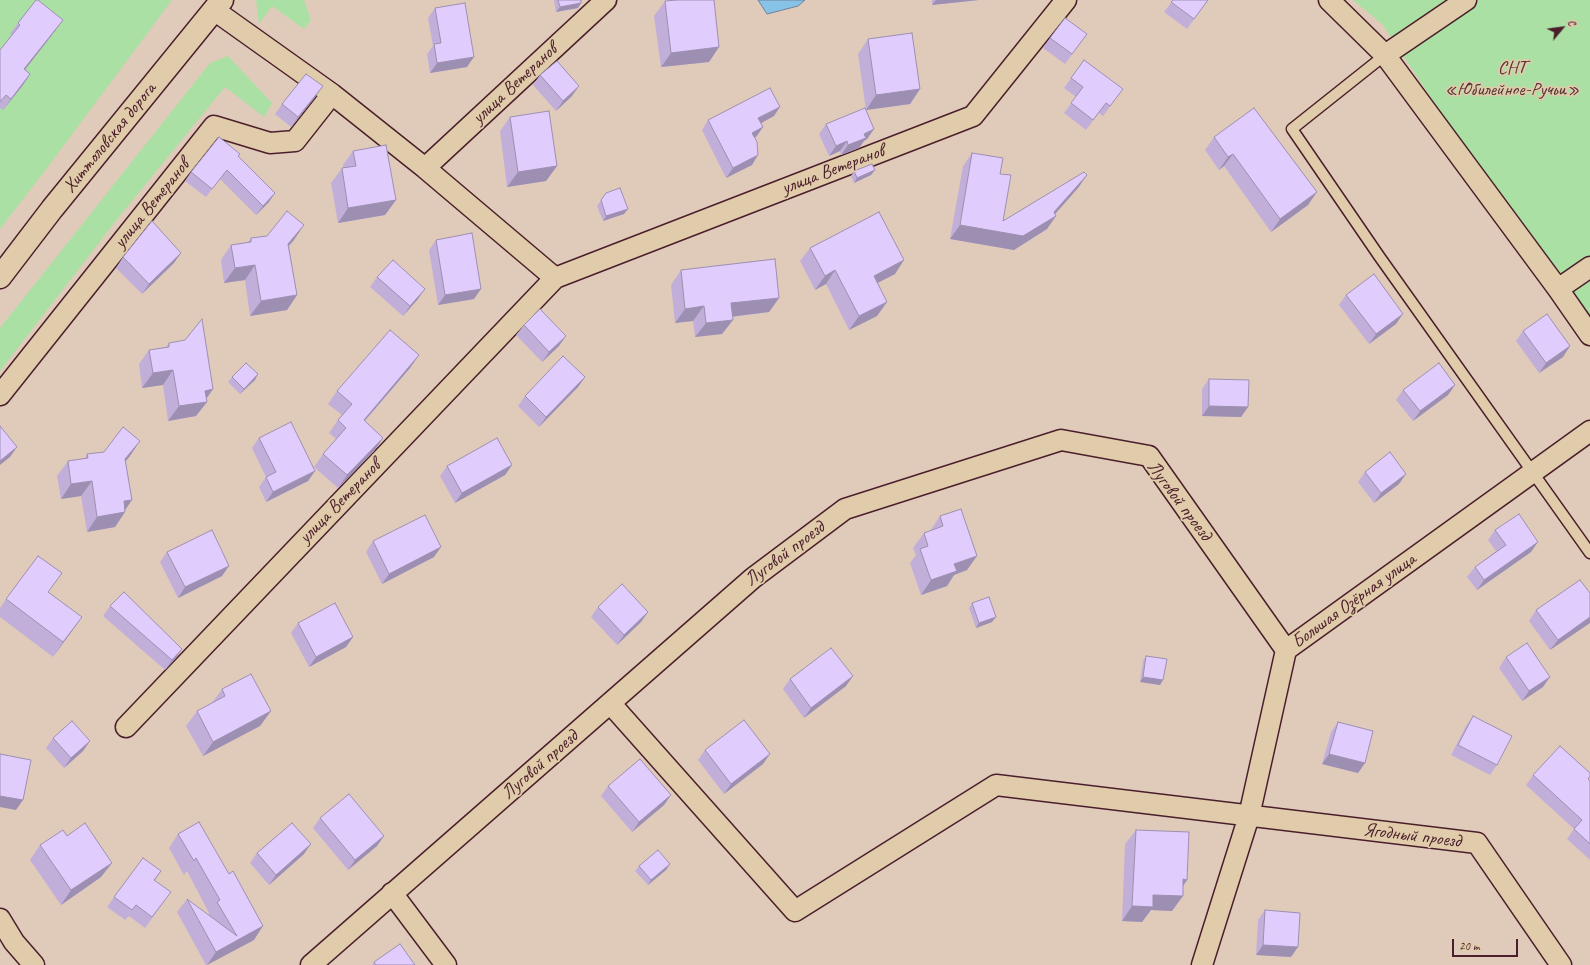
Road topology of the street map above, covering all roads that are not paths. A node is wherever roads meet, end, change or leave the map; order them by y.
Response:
1 (606, 0) edge
2 (1066, 0) edge
3 (1329, 0) edge
4 (1466, 0) edge
5 (218, 5) edge
6 (1385, 55) junction
7 (332, 94) junction
8 (425, 168) junction
9 (1590, 267) edge
10 (0, 277) edge
11 (555, 278) junction
12 (1558, 289) junction
13 (1590, 335) edge
14 (0, 395) edge
15 (1590, 431) edge
16 (1532, 472) junction
17 (1590, 553) edge
18 (1286, 650) junction
19 (610, 703) junction
20 (126, 727) dead end
21 (1249, 816) junction
22 (392, 893) junction
23 (0, 919) edge
24 (34, 965) edge
25 (311, 965) edge
26 (446, 965) edge
27 (1202, 965) edge
28 (1560, 965) edge

1 - 8 street, улица Ветеранов
2 - 11 street, улица Ветеранов
3 - 6 street
4 - 6 street
5 - 7 street
5 - 10 street, Хиттоловская дорога
6 - 12 street
6 - 16 lane
7 - 8 street
7 - 14 street, улица Ветеранов
8 - 11 street
9 - 12 street
11 - 20 street, улица Ветеранов
12 - 13 street
15 - 16 street, Большая Озёрная улица
16 - 17 lane
16 - 18 street, Большая Озёрная улица
18 - 19 street, Луговой проезд
18 - 21 street, Большая Озёрная улица
19 - 21 street, Ягодный проезд
19 - 22 street, Луговой проезд
21 - 27 street, Большая Озёрная улица
21 - 28 street, Ягодный проезд
22 - 25 street, Луговой проезд
22 - 26 street
23 - 24 street

